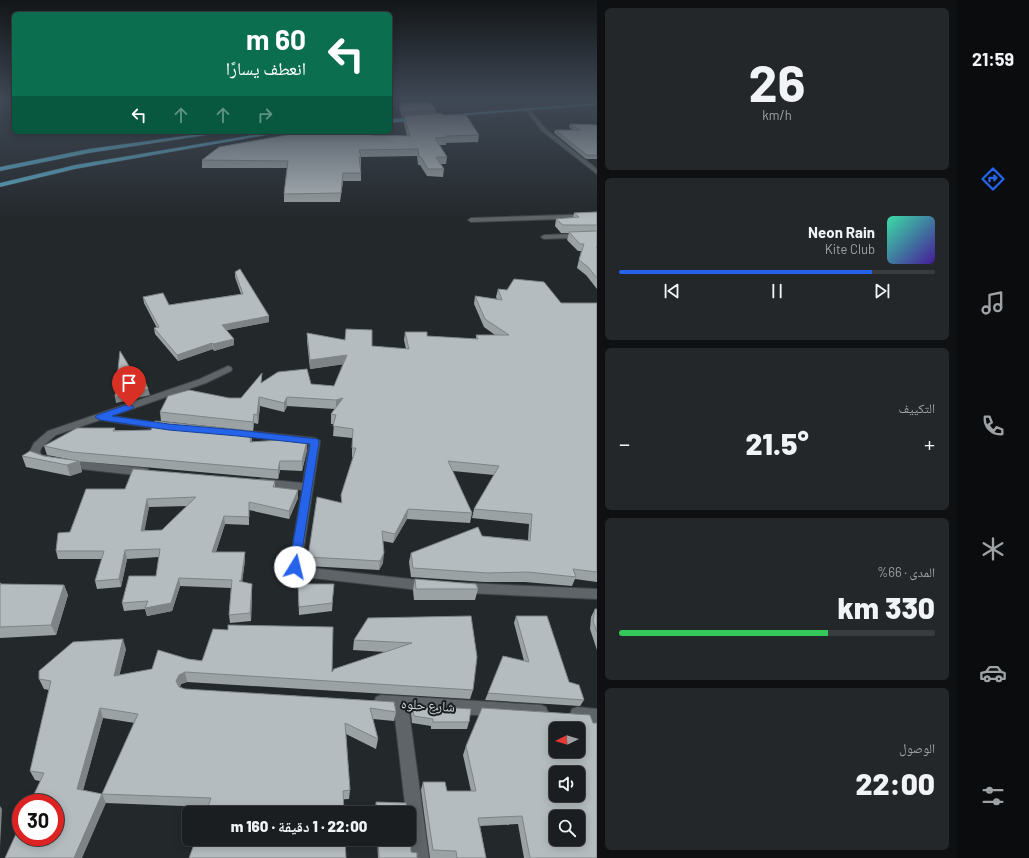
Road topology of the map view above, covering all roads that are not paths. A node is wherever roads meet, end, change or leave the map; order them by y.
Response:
1 (163, 140) edge
2 (233, 140) edge
3 (557, 140) edge
4 (75, 167) junction
5 (0, 169) edge
6 (27, 171) dead end
7 (597, 172) edge
8 (0, 185) edge
9 (597, 216) edge
10 (471, 220) dead end
11 (597, 235) edge
12 (544, 237) dead end
13 (228, 369) dead end
14 (100, 417) junction
15 (177, 428) edge
16 (230, 432) edge
17 (152, 473) edge
18 (253, 482) edge
19 (308, 487) junction
20 (597, 594) edge
21 (370, 701) edge
22 (401, 703) junction
23 (597, 716) edge
24 (420, 858) edge

1 - 5 highway
2 - 4 highway
3 - 7 street
4 - 6 highway
4 - 8 highway
9 - 10 street
11 - 12 street
13 - 14 street
14 - 15 street
14 - 17 street
16 - 19 street
18 - 19 street
19 - 20 street
21 - 22 street, شارع حلوه
22 - 23 street, شارع حلوه
22 - 24 street

